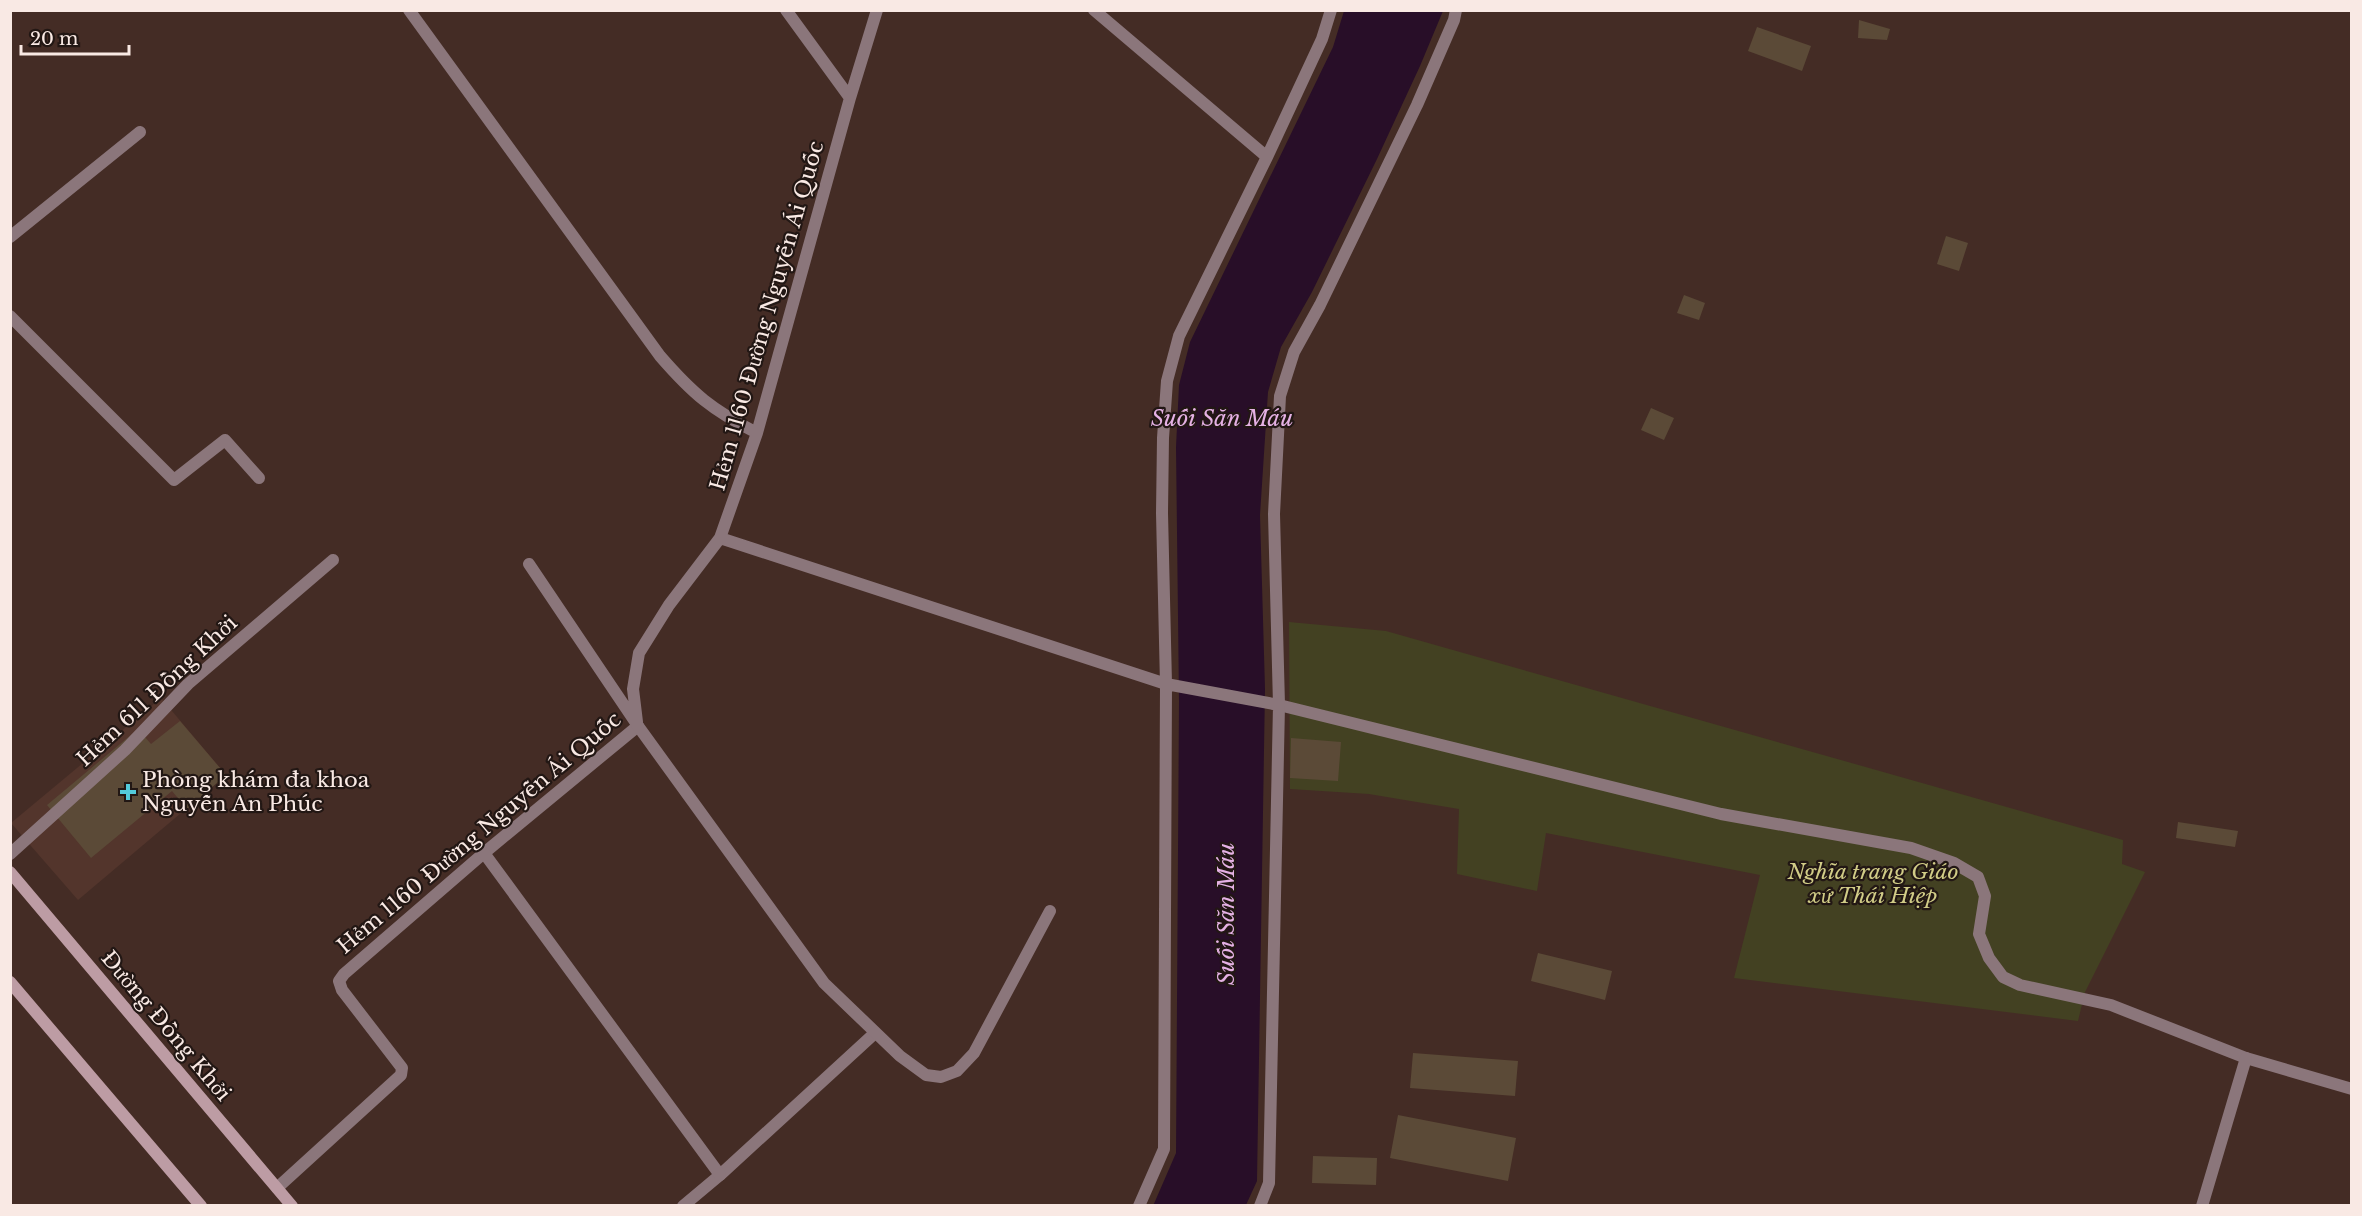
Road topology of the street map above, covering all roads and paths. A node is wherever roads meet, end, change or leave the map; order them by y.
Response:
1 (409, 10) edge
2 (786, 10) edge
3 (877, 10) edge
4 (1094, 10) edge
5 (1331, 10) edge
6 (1456, 10) edge
7 (850, 98) junction
8 (140, 132) dead end
9 (1267, 157) junction
10 (10, 237) edge
11 (10, 316) edge
12 (757, 433) junction
13 (259, 477) dead end
14 (720, 538) junction
15 (333, 560) dead end
16 (529, 564) dead end
17 (1166, 684) junction
18 (1279, 705) junction
19 (638, 726) junction
20 (484, 853) junction
21 (10, 854) edge
22 (10, 872) edge
23 (1050, 911) dead end
24 (10, 982) edge
25 (875, 1033) junction
26 (2246, 1058) junction
27 (2352, 1089) edge
28 (720, 1175) junction
29 (277, 1188) junction
30 (201, 1206) edge
31 (292, 1206) edge
32 (683, 1206) edge
33 (1139, 1206) edge
34 (1260, 1206) edge
35 (2202, 1206) edge

1 - 12 street
2 - 7 street
3 - 7 street, Hẻm 1160 Đường Nguyễn Ái Quốc
4 - 9 street
5 - 9 street
6 - 18 street
7 - 12 street, Hẻm 1160 Đường Nguyễn Ái Quốc
8 - 10 street
9 - 17 street
11 - 13 street
12 - 14 street, Hẻm 1160 Đường Nguyễn Ái Quốc
14 - 17 street
14 - 19 street, Hẻm 1160 Đường Nguyễn Ái Quốc
15 - 21 street, Hẻm 611 Đồng Khởi
16 - 19 street
17 - 18 street
17 - 33 street
18 - 26 street
18 - 34 street
19 - 20 street, Hẻm 1160 Đường Nguyễn Ái Quốc
19 - 25 street
20 - 28 street
20 - 29 street, Hẻm 1160 Đường Nguyễn Ái Quốc
22 - 29 main road, Đường Đồng Khởi
23 - 25 street
24 - 30 main road
25 - 28 street
26 - 27 street
26 - 35 street
28 - 32 street
29 - 31 main road, Đường Đồng Khởi

